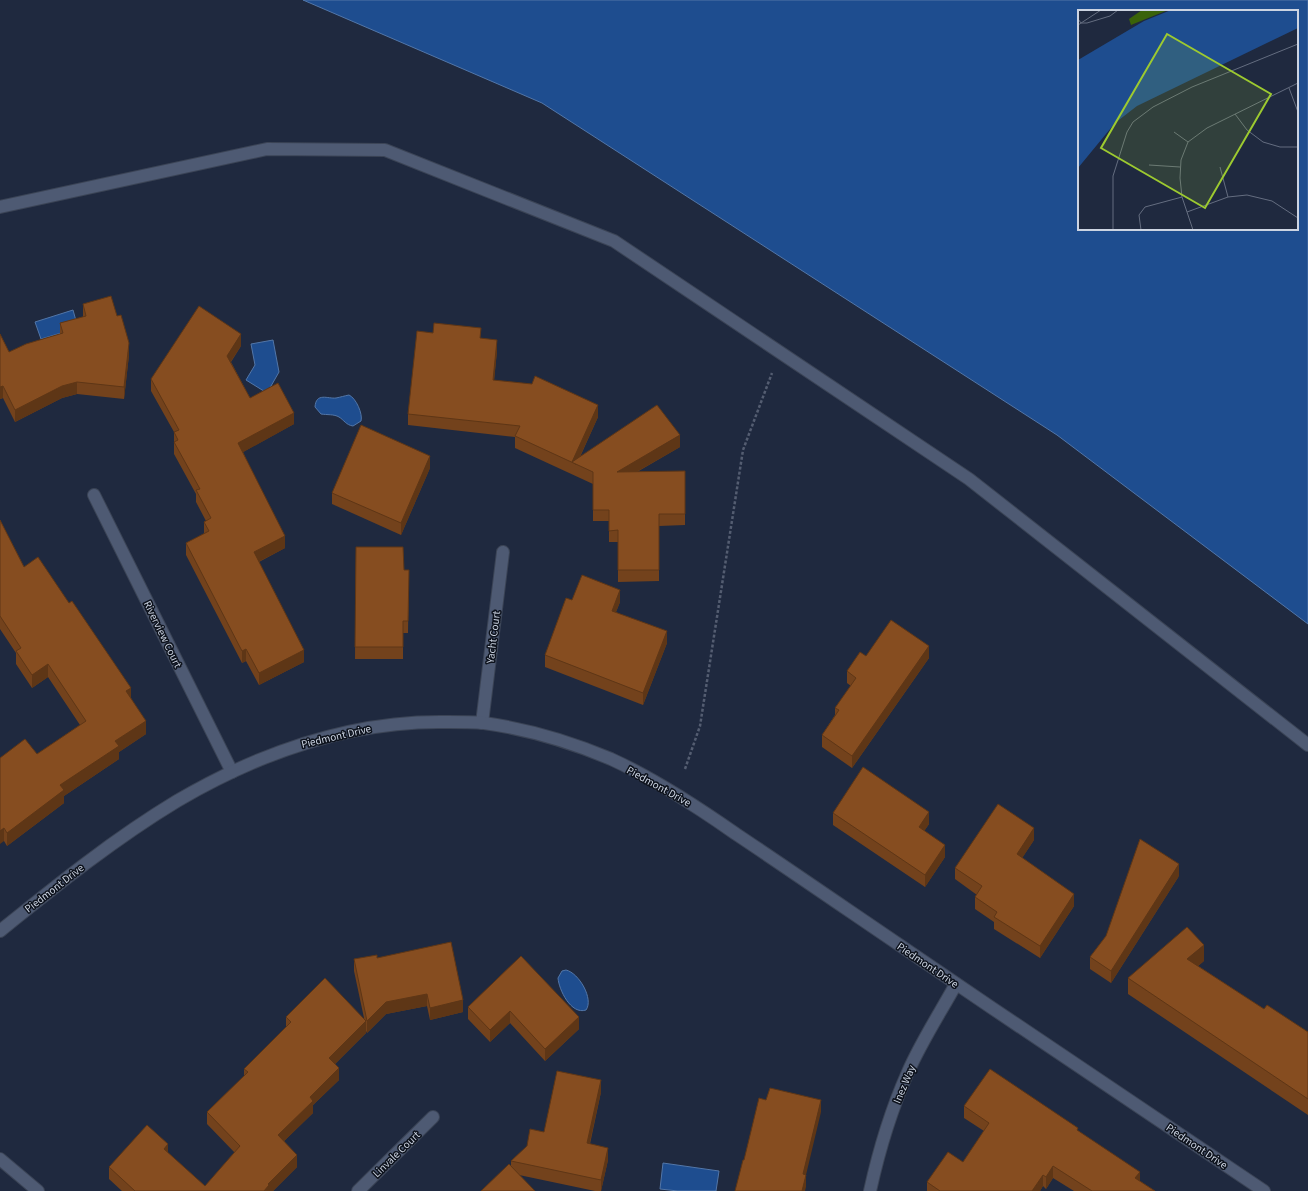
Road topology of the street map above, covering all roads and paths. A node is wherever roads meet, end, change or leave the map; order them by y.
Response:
1 (0, 206) edge
2 (780, 352) junction
3 (94, 495) dead end
4 (503, 552) dead end
5 (482, 723) junction
6 (1308, 746) edge
7 (685, 769) dead end
8 (232, 772) junction
9 (0, 931) edge
10 (956, 984) junction
11 (434, 1118) dead end
12 (0, 1159) edge
13 (38, 1191) edge
14 (358, 1191) edge
15 (870, 1191) edge
16 (1264, 1191) edge

1 - 2 street
2 - 6 street
2 - 7 path
3 - 8 street, Riverview Court
4 - 5 street, Yacht Court
5 - 8 street, Piedmont Drive
5 - 10 street, Piedmont Drive
8 - 9 street, Piedmont Drive
10 - 15 street, Inez Way
10 - 16 street, Piedmont Drive
11 - 14 street, Linvale Court
12 - 13 street

